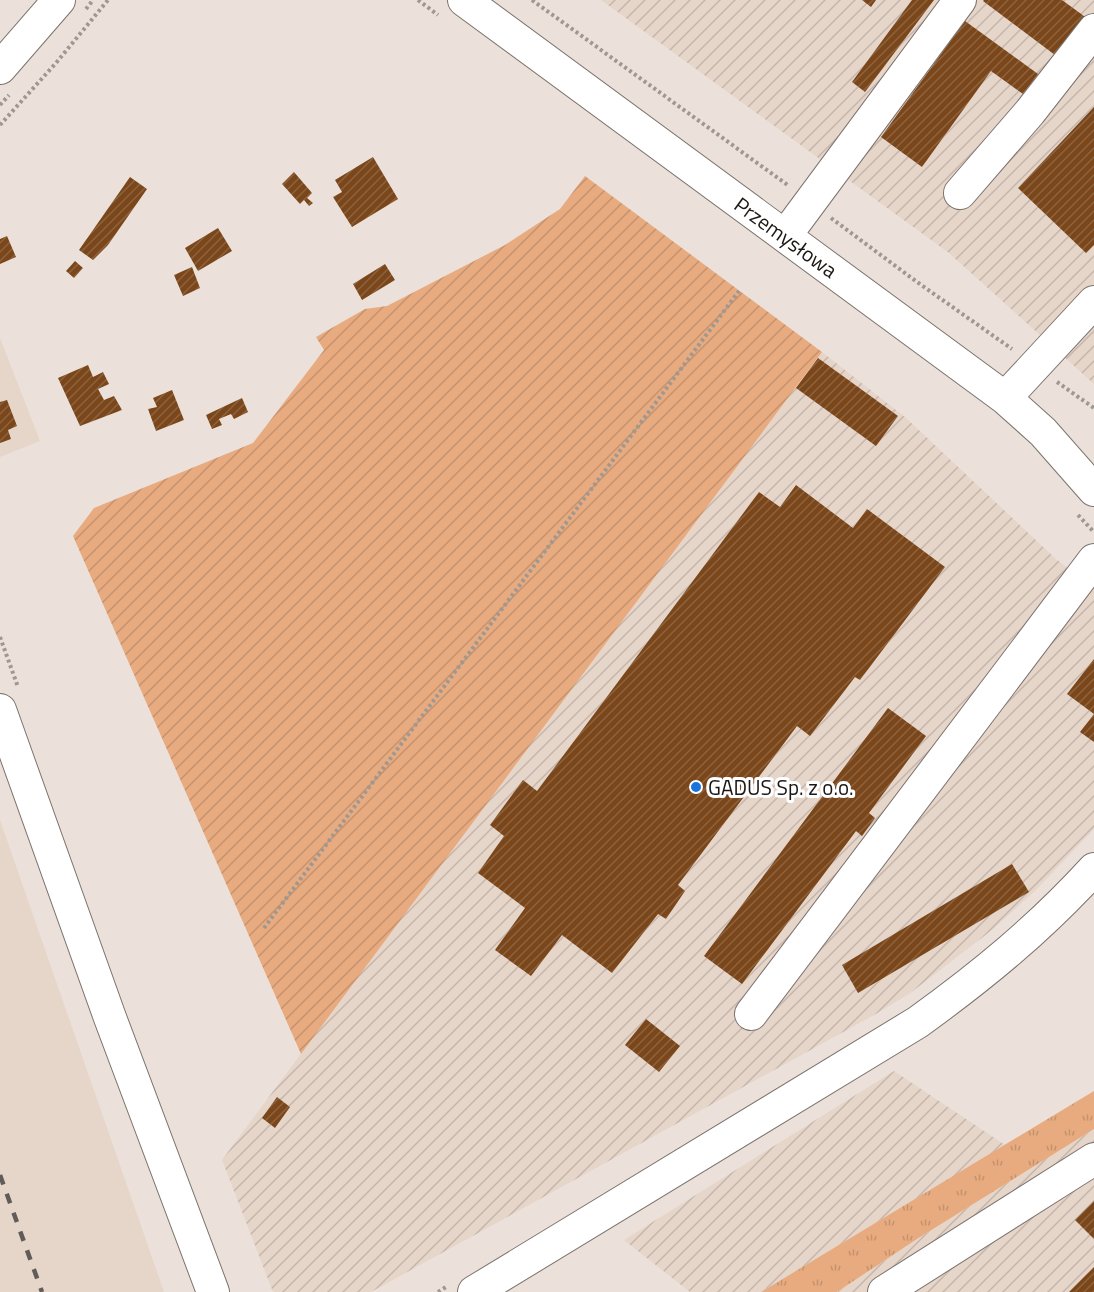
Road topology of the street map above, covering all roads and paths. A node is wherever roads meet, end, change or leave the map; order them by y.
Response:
1 (59, 0) edge
2 (108, 0) edge
3 (960, 0) edge
4 (472, 3) edge
5 (1094, 30) edge
6 (0, 68) edge
7 (0, 125) edge
8 (960, 193) dead end
9 (785, 237) junction
10 (739, 291) dead end
11 (1094, 302) edge
12 (1005, 398) junction
13 (1094, 490) edge
14 (1094, 560) edge
15 (0, 710) edge
16 (1094, 869) edge
17 (264, 927) dead end
18 (751, 1014) dead end
19 (1094, 1159) edge
20 (213, 1292) edge
21 (474, 1292) edge
22 (884, 1292) edge

1 - 6 street
2 - 7 path
3 - 9 street
4 - 9 street, Przemysłowa
5 - 8 street
9 - 12 street, Przemysłowa
10 - 17 path
11 - 12 street
12 - 13 street, Przemysłowa
14 - 18 street
15 - 20 street
16 - 21 street
19 - 22 street

